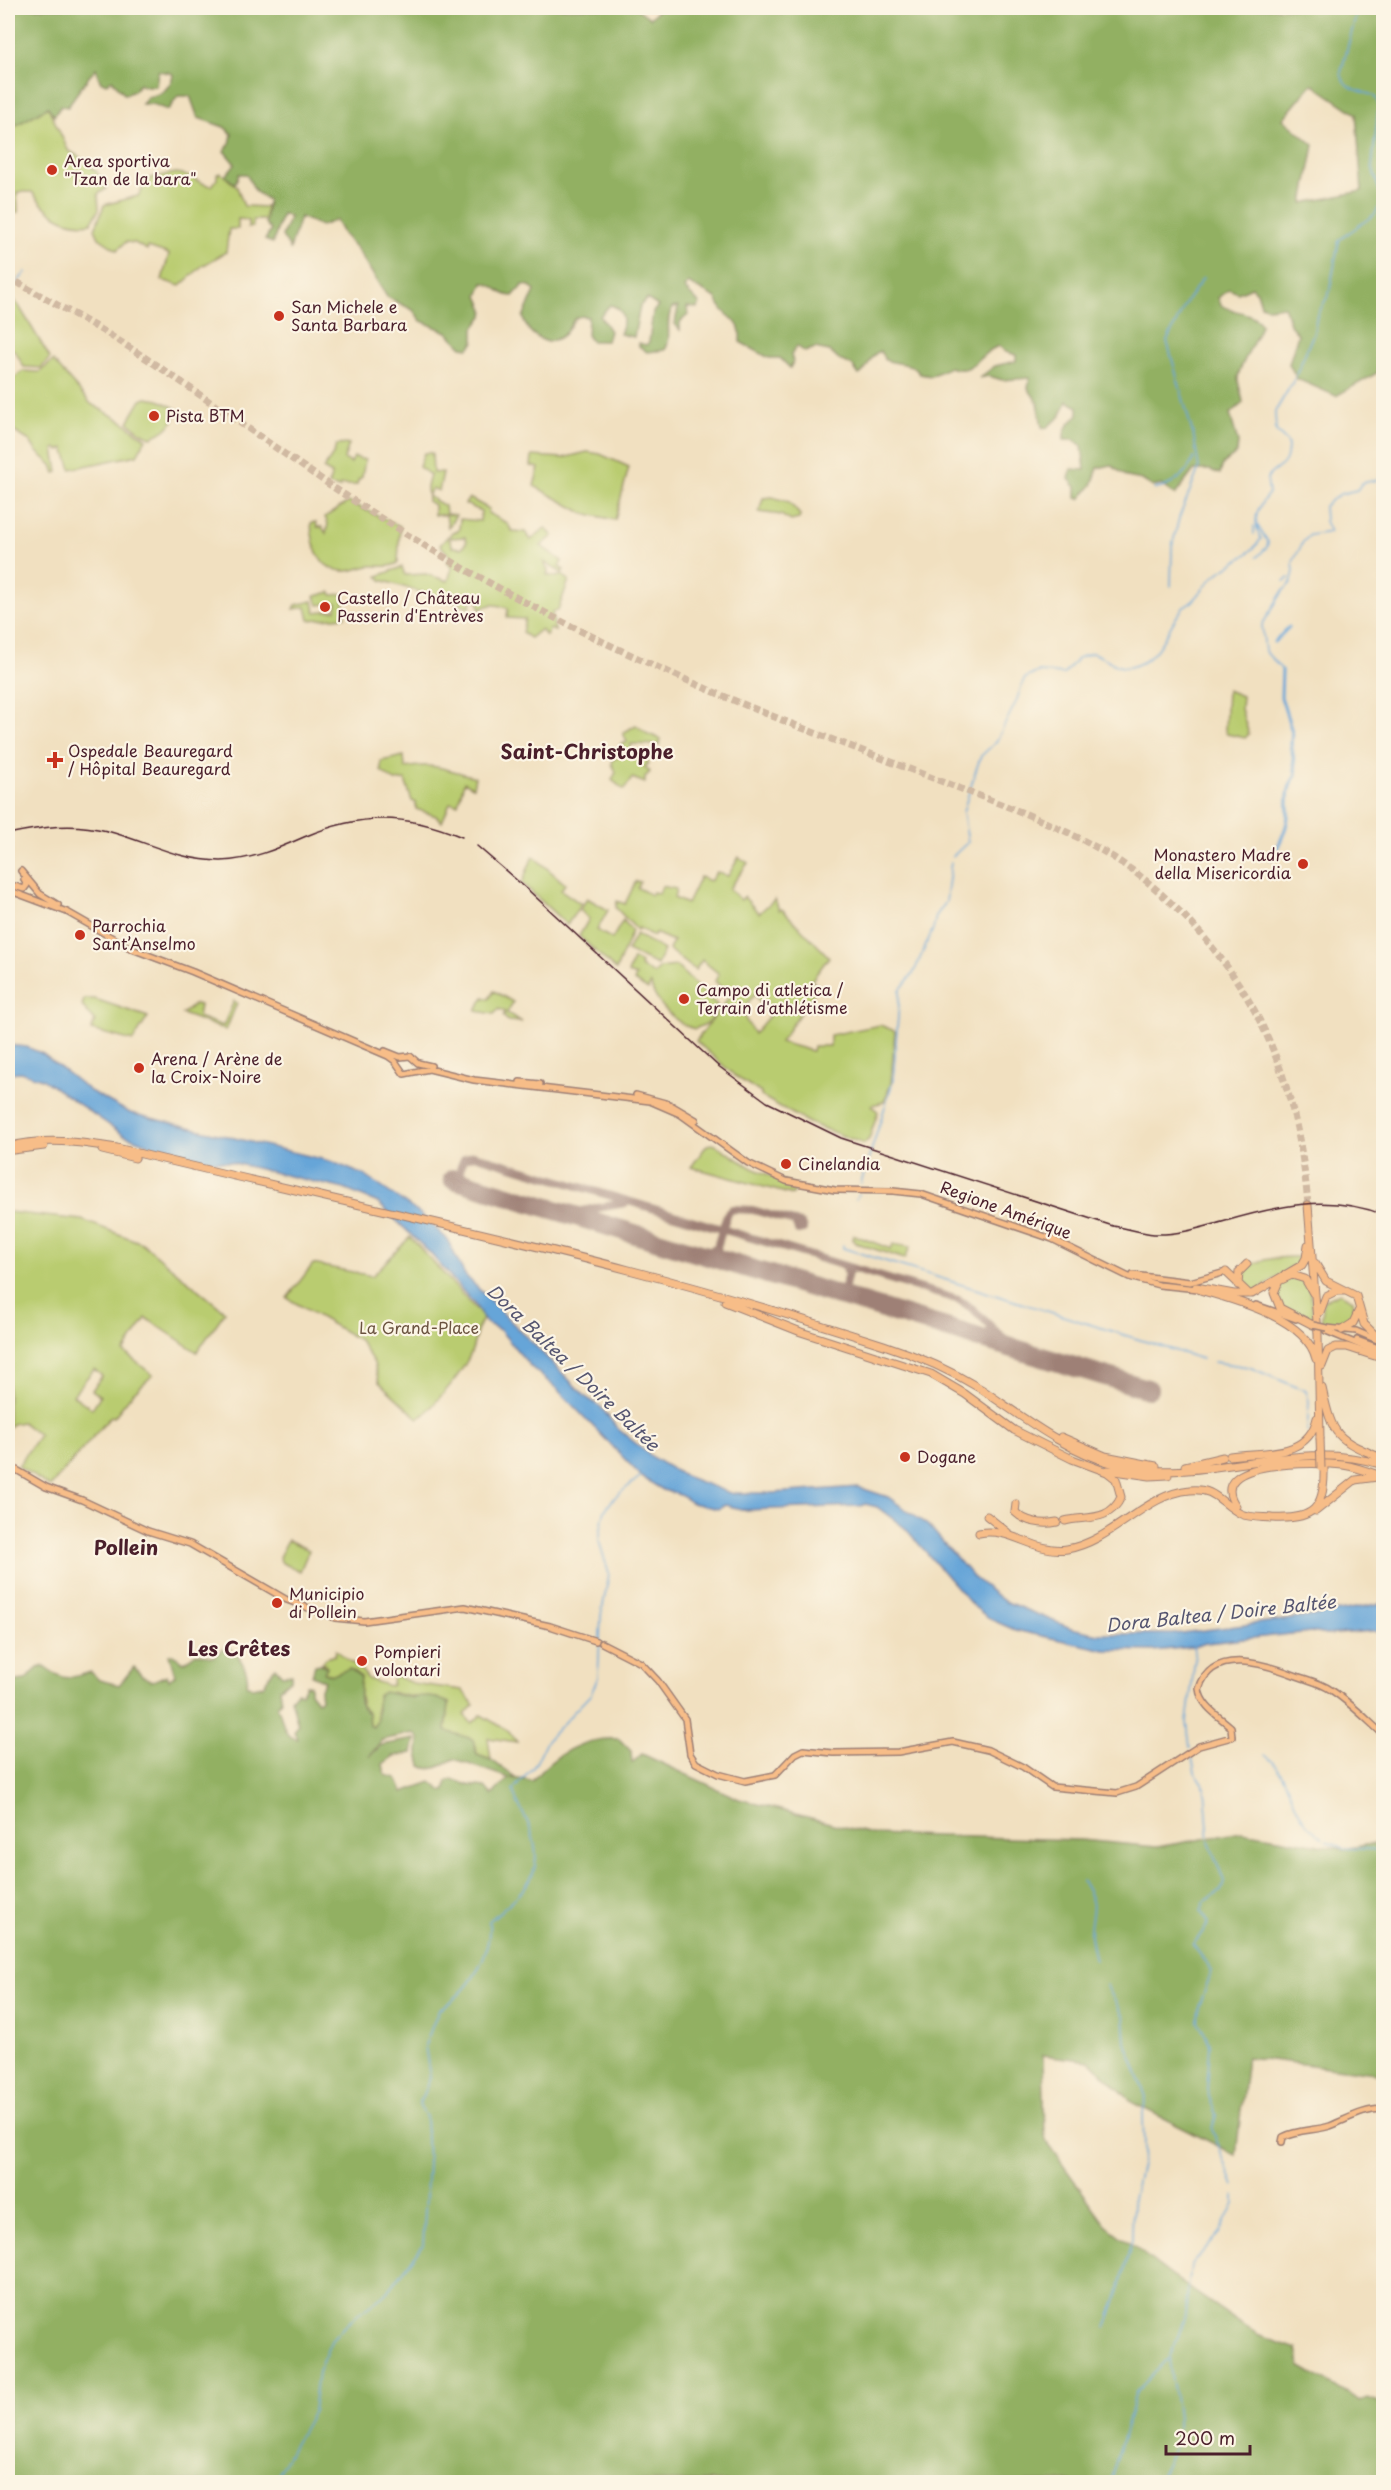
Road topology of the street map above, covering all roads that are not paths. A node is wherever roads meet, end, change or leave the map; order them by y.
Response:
1 (8, 887) edge
2 (58, 905) junction
3 (202, 974) junction
4 (402, 1057) junction
5 (416, 1062) junction
6 (398, 1064) junction
7 (415, 1070) junction
8 (8, 1149) edge
9 (857, 1189) junction
10 (1308, 1205) tunnel mouth
11 (1310, 1228) junction
12 (531, 1248) junction
13 (1247, 1264) dead end
14 (1226, 1272) joint
15 (1133, 1275) junction
16 (1149, 1283) junction
17 (1238, 1285) junction
18 (1198, 1288) junction
19 (1185, 1292) dead end
20 (1249, 1294) junction
21 (723, 1301) junction
22 (1312, 1326) junction
23 (1342, 1330) junction
24 (1324, 1331) junction
25 (1318, 1345) junction
26 (1382, 1346) edge
27 (1319, 1354) junction
28 (1383, 1357) edge
29 (942, 1368) junction
30 (1321, 1369) junction
31 (1320, 1383) junction
32 (1319, 1397) junction
33 (1322, 1439) junction
34 (8, 1465) edge
35 (1383, 1465) edge
36 (1096, 1467) junction
37 (1323, 1469) junction
38 (1168, 1475) junction
39 (1383, 1478) edge
40 (1016, 1504) dead end
41 (1236, 1506) junction
42 (987, 1516) dead end
43 (1306, 1516) junction
44 (979, 1533) dead end
45 (1383, 1735) edge
46 (1383, 2109) edge
47 (1282, 2142) dead end

1 - 2 main road
1 - 2 main road
1 - 3 main road
2 - 3 main road
3 - 4 main road
3 - 6 main road
4 - 5 main road
4 - 6 main road
5 - 7 main road
5 - 9 main road
6 - 7 main road
7 - 9 main road
8 - 12 highway
9 - 15 main road, Regione Amérique
9 - 16 main road, Regione Amérique
10 - 11 highway
11 - 20 highway
11 - 24 highway
11 - 26 highway
12 - 21 highway
12 - 29 highway
13 - 17 highway
14 - 15 main road
14 - 17 highway
15 - 18 main road
16 - 18 main road, Regione Amérique
16 - 19 main road
17 - 20 highway
18 - 20 highway
18 - 22 main road
18 - 31 highway
21 - 36 highway
21 - 38 highway
22 - 24 main road, bridge
22 - 24 highway
23 - 24 main road
23 - 25 highway
23 - 26 main road
24 - 25 highway
24 - 26 main road
24 - 28 main road
25 - 27 highway
27 - 30 highway
27 - 31 highway
28 - 30 highway
29 - 32 highway
29 - 35 highway
30 - 31 highway
31 - 32 highway
31 - 33 highway
31 - 35 highway
32 - 33 highway
33 - 37 highway, bridge
34 - 45 main road
35 - 38 highway
36 - 38 highway
36 - 40 highway
37 - 41 highway
37 - 43 highway
39 - 41 highway
39 - 43 highway
41 - 42 highway
43 - 44 highway
46 - 47 main road

